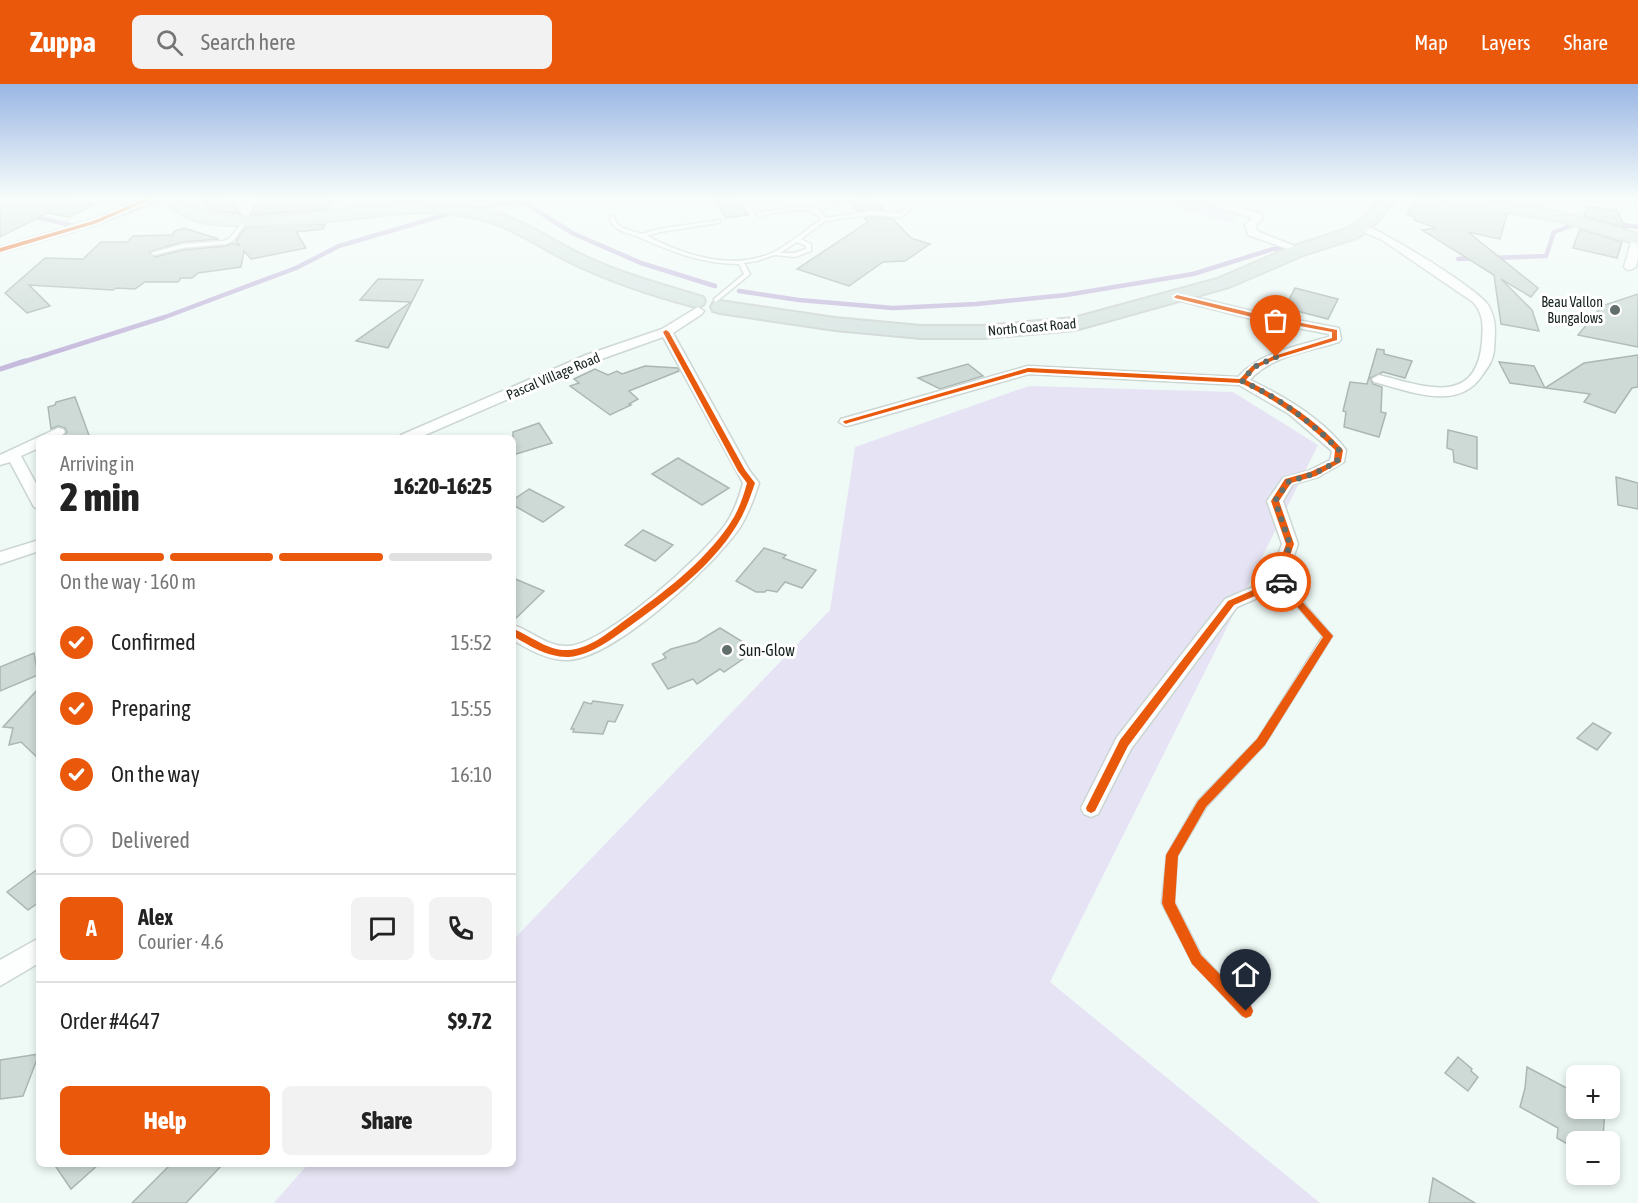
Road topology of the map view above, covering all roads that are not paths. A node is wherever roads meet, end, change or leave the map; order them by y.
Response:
1 (161, 251) edge
2 (562, 251) edge
3 (674, 251) edge
4 (778, 251) edge
5 (805, 251) edge
6 (1297, 251) edge
7 (1405, 251) edge
8 (1635, 251) edge
9 (154, 253) dead end
10 (774, 254) junction
11 (742, 264) junction
12 (1630, 267) dead end
13 (1177, 297) junction
14 (718, 304) junction
15 (697, 306) junction
16 (666, 332) junction
17 (1379, 379) dead end
18 (1242, 381) junction
19 (846, 422) dead end
20 (413, 435) edge
21 (36, 444) edge
22 (7, 458) edge
23 (36, 500) edge
24 (36, 546) edge
25 (0, 558) edge
26 (1276, 576) junction
27 (516, 634) edge
28 (1091, 808) dead end
29 (36, 951) edge
30 (0, 974) edge
31 (1246, 1011) dead end

1 - 9 lane
2 - 15 main road
3 - 11 lane
4 - 10 lane
5 - 10 lane
6 - 13 main road, North Coast Road
7 - 17 street
8 - 12 street
10 - 11 lane
11 - 14 lane
13 - 14 main road, North Coast Road
13 - 18 street
14 - 15 main road, North Coast Road
15 - 16 street, Pascal Village Road
16 - 20 street, Pascal Village Road
16 - 27 street
18 - 19 street
18 - 26 street
21 - 22 street
22 - 23 street
24 - 25 street
26 - 28 street
26 - 31 lane
29 - 30 street

